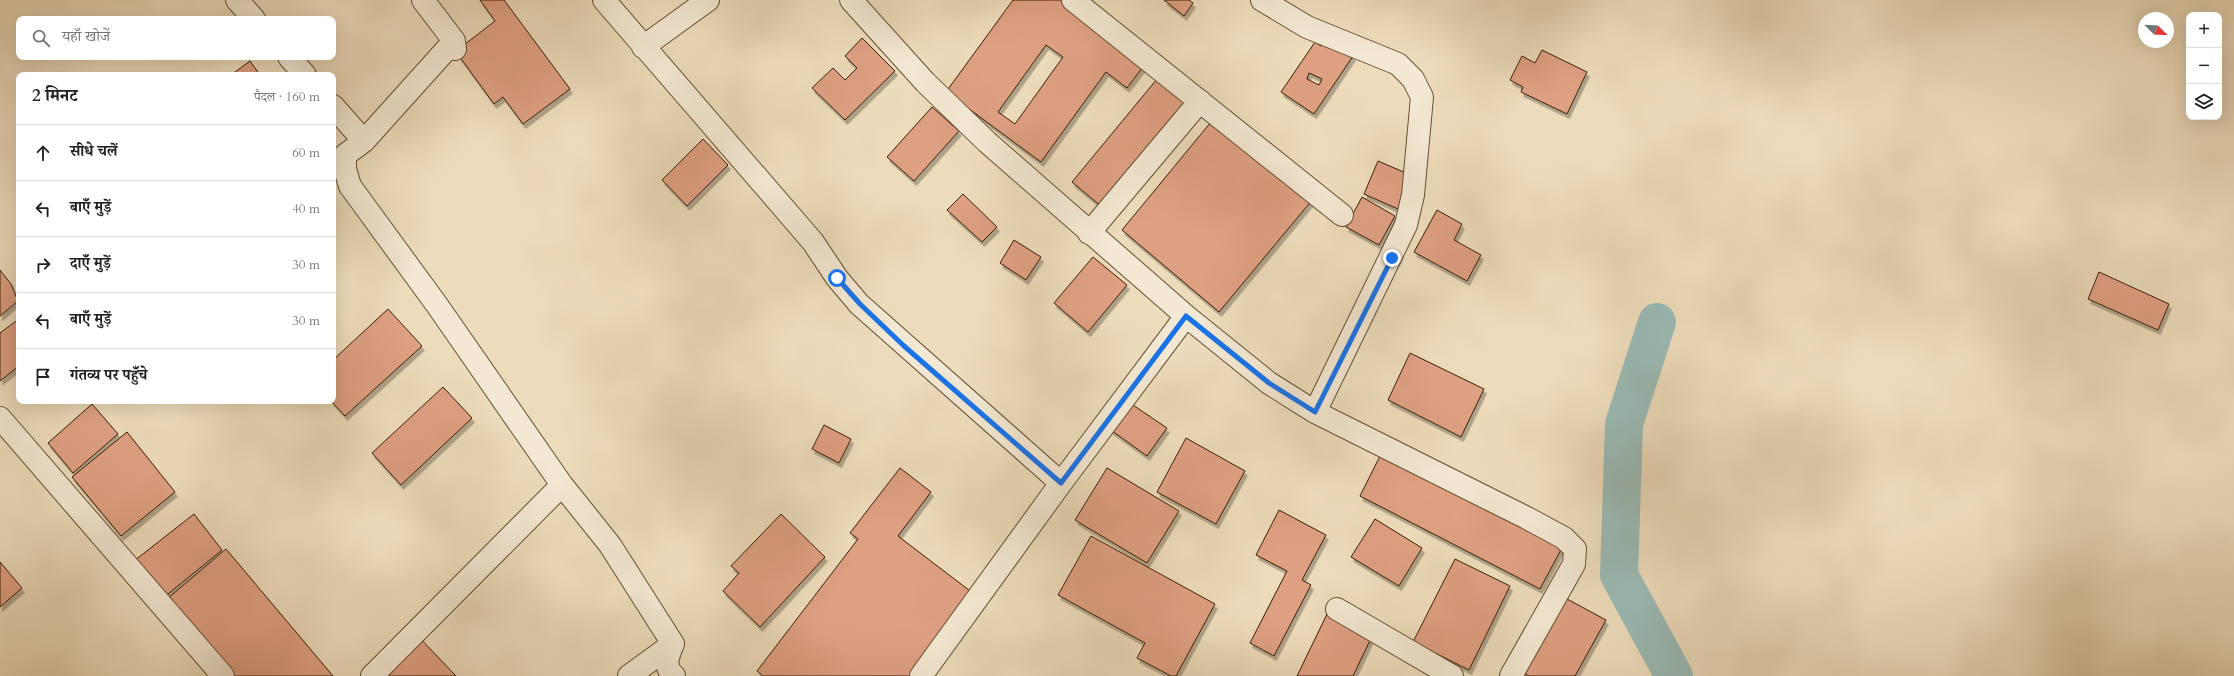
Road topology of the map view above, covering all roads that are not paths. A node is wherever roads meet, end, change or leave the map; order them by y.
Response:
1 (237, 0) edge
2 (423, 0) edge
3 (604, 0) edge
4 (708, 0) edge
5 (851, 0) edge
6 (1073, 0) edge
7 (1262, 0) edge
8 (251, 16) edge
9 (643, 47) junction
10 (291, 60) edge
11 (302, 72) edge
12 (1200, 101) junction
13 (336, 109) edge
14 (364, 141) junction
15 (1342, 215) dead end
16 (1089, 233) junction
17 (1186, 316) junction
18 (1315, 412) junction
19 (0, 418) edge
20 (1061, 483) junction
21 (562, 485) junction
22 (1337, 609) dead end
23 (673, 644) junction
24 (223, 676) edge
25 (372, 676) edge
26 (629, 676) edge
27 (674, 676) edge
28 (921, 676) edge
29 (1452, 676) edge
30 (1511, 676) edge

1 - 8 street
2 - 14 street
3 - 9 street
4 - 9 street
5 - 16 street
6 - 12 street
7 - 18 street
9 - 20 street
10 - 11 street
12 - 15 street
12 - 16 street
13 - 14 street
14 - 21 street
16 - 17 street
17 - 18 street
17 - 20 street
18 - 30 street
19 - 24 street
20 - 28 street
21 - 23 street
21 - 25 street
22 - 29 street
23 - 26 street
23 - 27 street

